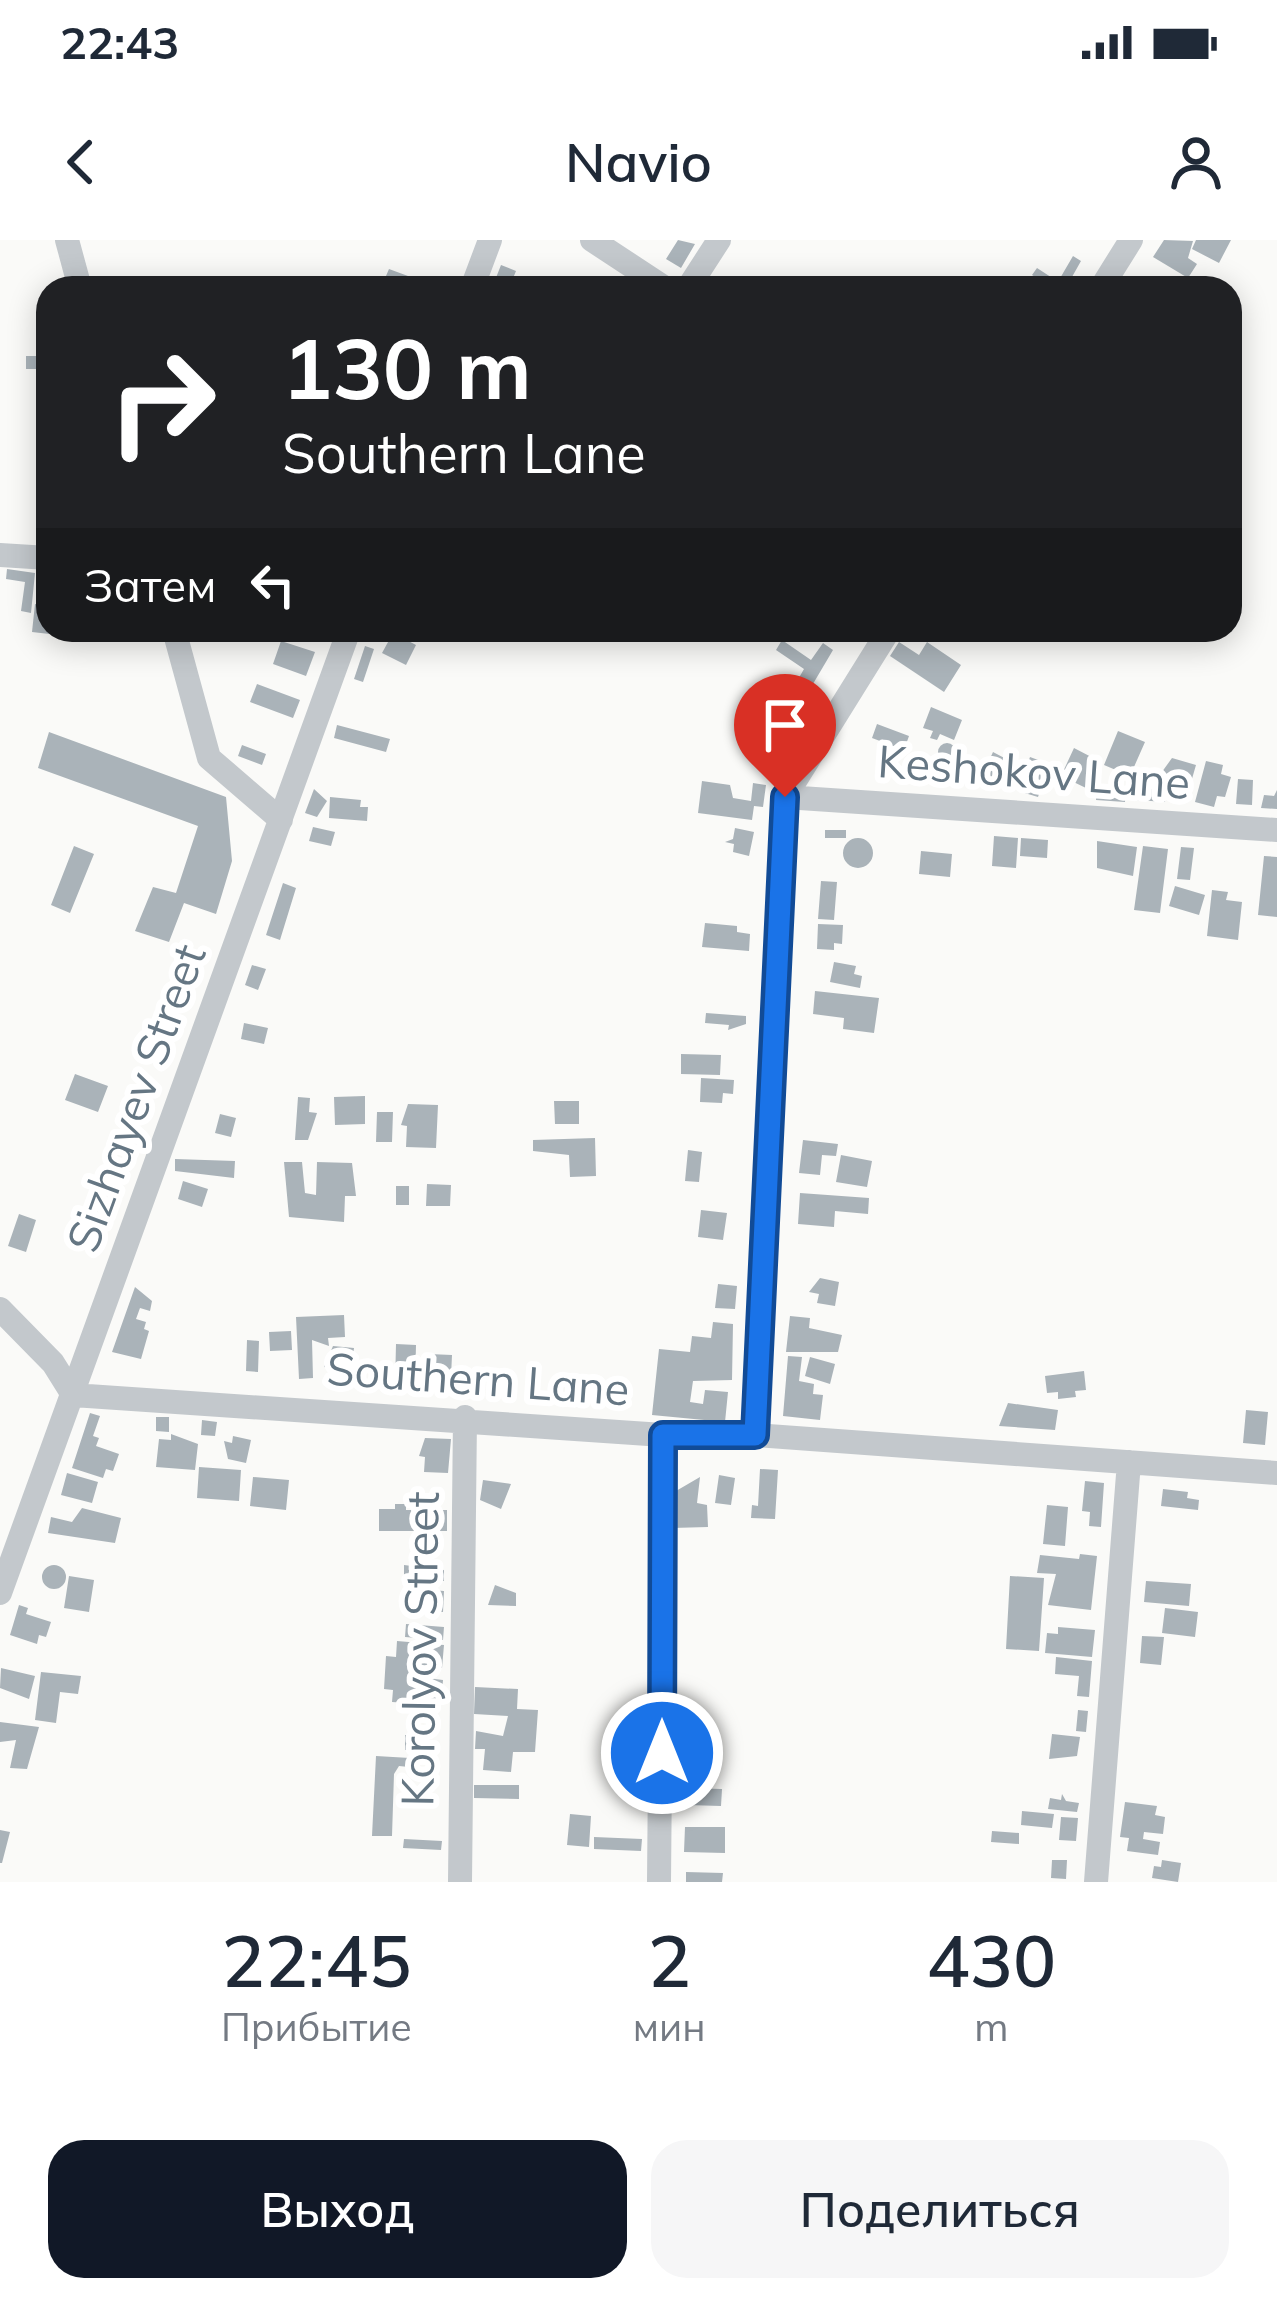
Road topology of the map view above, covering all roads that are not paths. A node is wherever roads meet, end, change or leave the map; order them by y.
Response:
1 (67, 240) edge
2 (490, 240) edge
3 (592, 240) edge
4 (719, 240) edge
5 (1131, 240) edge
6 (77, 276) edge
7 (476, 276) edge
8 (647, 276) edge
9 (696, 276) edge
10 (1108, 276) edge
11 (0, 555) edge
12 (36, 557) edge
13 (177, 642) edge
14 (345, 642) edge
15 (882, 642) edge
16 (785, 797) junction
17 (280, 820) junction
18 (1277, 830) edge
19 (0, 1309) edge
20 (74, 1395) junction
21 (465, 1418) junction
22 (663, 1435) junction
23 (755, 1435) junction
24 (1129, 1462) junction
25 (1277, 1473) edge
26 (0, 1593) edge
27 (460, 1882) edge
28 (659, 1882) edge
29 (1096, 1882) edge

1 - 6 street
2 - 7 street
3 - 8 street
4 - 9 street
5 - 10 street
11 - 12 street
13 - 17 street
14 - 17 street, Sizhayev Street
15 - 16 street
16 - 18 street, Keshokov Lane
16 - 23 street
17 - 20 street, Sizhayev Street
19 - 20 street
20 - 21 street, Southern Lane
20 - 26 street, Sizhayev Street
21 - 22 street, Southern Lane
21 - 27 street, Korolyov Street
22 - 23 street, Southern Lane
22 - 28 street
23 - 24 street, Southern Lane
24 - 25 street, Southern Lane
24 - 29 street

